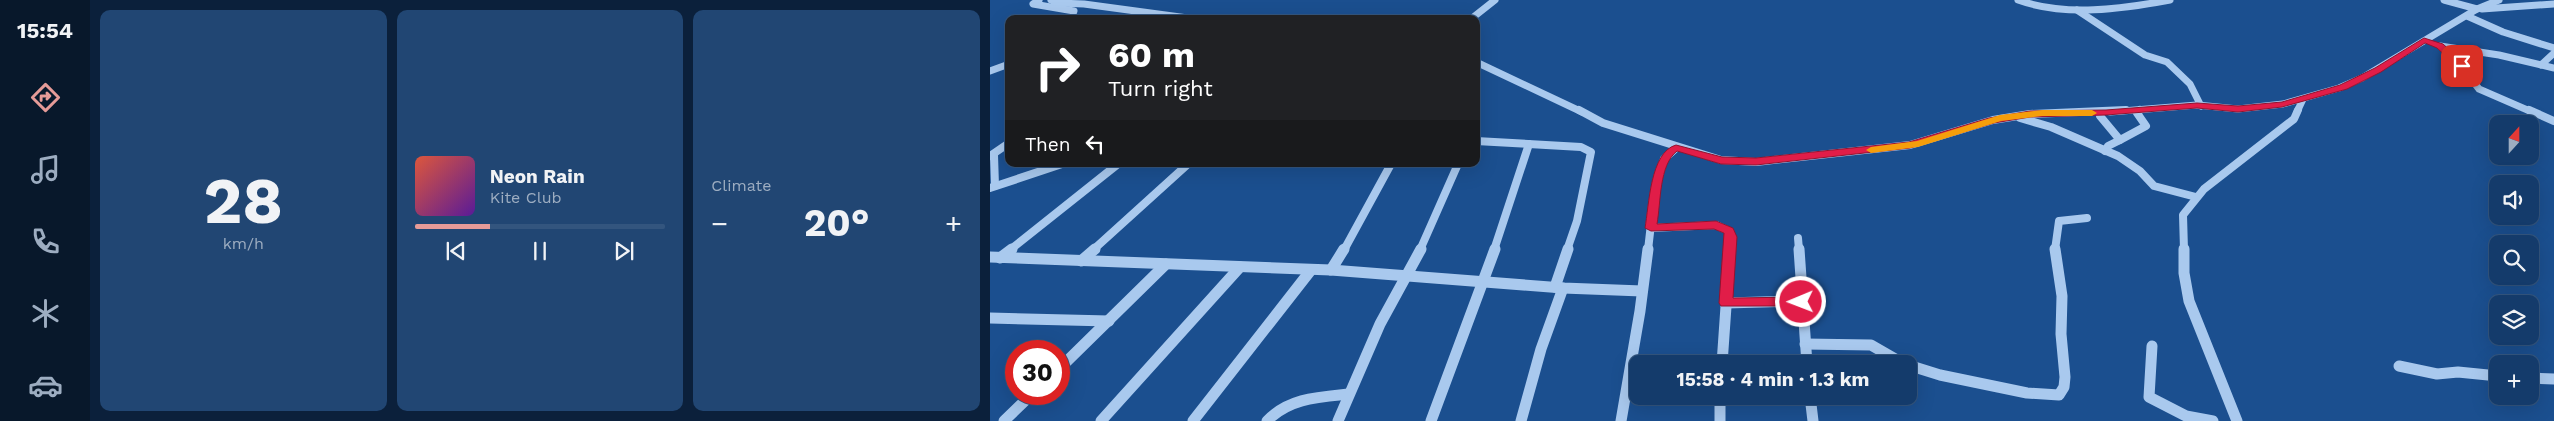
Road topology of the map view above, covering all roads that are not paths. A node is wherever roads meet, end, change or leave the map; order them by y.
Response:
1 (1039, 0) edge
2 (1051, 0) edge
3 (1095, 0) edge
4 (1496, 0) edge
5 (2018, 0) edge
6 (2170, 0) edge
7 (2444, 0) edge
8 (2499, 0) edge
9 (1084, 4) junction
10 (2554, 4) edge
11 (2479, 9) junction
12 (2076, 10) junction
13 (1142, 13) junction
14 (1072, 15) edge
15 (1137, 15) edge
16 (1160, 15) edge
17 (1476, 15) edge
18 (2466, 16) junction
19 (2424, 40) junction
20 (2440, 46) junction
21 (2554, 48) edge
22 (2554, 53) edge
23 (1480, 64) edge
24 (1005, 65) edge
25 (2541, 65) junction
26 (2554, 68) edge
27 (990, 71) edge
28 (2303, 99) junction
29 (2201, 106) junction
30 (2140, 110) junction
31 (2101, 113) junction
32 (2015, 116) junction
33 (2554, 121) edge
34 (2120, 140) junction
35 (1480, 141) edge
36 (1529, 144) junction
37 (1005, 147) edge
38 (1676, 148) junction
39 (2105, 151) junction
40 (992, 155) edge
41 (1053, 167) edge
42 (1114, 167) edge
43 (1185, 167) edge
44 (1389, 167) edge
45 (1457, 167) edge
46 (992, 187) edge
47 (2196, 197) junction
48 (2087, 218) dead end
49 (1651, 228) junction
50 (1798, 238) dead end
51 (995, 257) edge
52 (1081, 261) junction
53 (1166, 264) junction
54 (1240, 267) junction
55 (1311, 270) junction
56 (1331, 270) junction
57 (1406, 276) junction
58 (1483, 282) junction
59 (1559, 288) junction
60 (1642, 291) junction
61 (1801, 302) junction
62 (1726, 303) junction
63 (990, 318) edge
64 (1109, 321) junction
65 (1805, 344) junction
66 (2152, 346) dead end
67 (1723, 355) edge
68 (1806, 355) edge
69 (1886, 355) edge
70 (1070, 358) edge
71 (2400, 366) dead end
72 (1917, 369) edge
73 (2489, 375) edge
74 (2539, 378) edge
75 (2554, 379) edge
76 (1349, 394) junction
77 (1021, 405) edge
78 (1720, 405) edge
79 (1811, 405) edge
80 (1004, 421) edge
81 (1101, 421) edge
82 (1192, 421) edge
83 (1267, 421) edge
84 (1338, 421) edge
85 (1431, 421) edge
86 (1521, 421) edge
87 (1620, 421) edge
88 (1720, 421) edge
89 (1812, 421) edge
90 (2213, 421) edge
91 (2237, 421) edge

1 - 14 street
2 - 9 street
3 - 9 street
4 - 17 street
5 - 12 street
6 - 12 street
7 - 11 street
8 - 11 street
9 - 13 street
10 - 11 street
11 - 18 street
12 - 29 street
13 - 15 street
13 - 16 street
18 - 19 street
18 - 21 street
19 - 20 street
19 - 28 street
20 - 25 street
20 - 33 street
22 - 25 street
23 - 38 street
24 - 27 street
25 - 26 street
28 - 29 street
28 - 47 street
29 - 30 street
30 - 31 street
30 - 34 street
31 - 32 street
31 - 34 street
32 - 38 street
32 - 39 street
34 - 39 street
35 - 36 street
36 - 58 street
36 - 59 street
37 - 40 street
38 - 49 street
39 - 47 street
40 - 46 street
41 - 46 street
42 - 51 street
43 - 52 street
44 - 56 street
45 - 57 street
47 - 91 street
48 - 72 street
49 - 60 street
49 - 62 street
50 - 61 street
51 - 52 street
52 - 53 street
53 - 54 street
53 - 64 street
54 - 55 street
54 - 81 street
55 - 56 street
55 - 82 street
56 - 57 street
57 - 58 street
57 - 76 street
58 - 59 street
58 - 85 street
59 - 60 street
59 - 86 street
60 - 87 street
61 - 62 street
61 - 65 street
62 - 67 street
63 - 64 street
64 - 70 street
65 - 68 street
65 - 69 street
66 - 90 street
71 - 73 street
74 - 75 street
76 - 83 street
76 - 84 street
77 - 80 street
78 - 88 street
79 - 89 street

